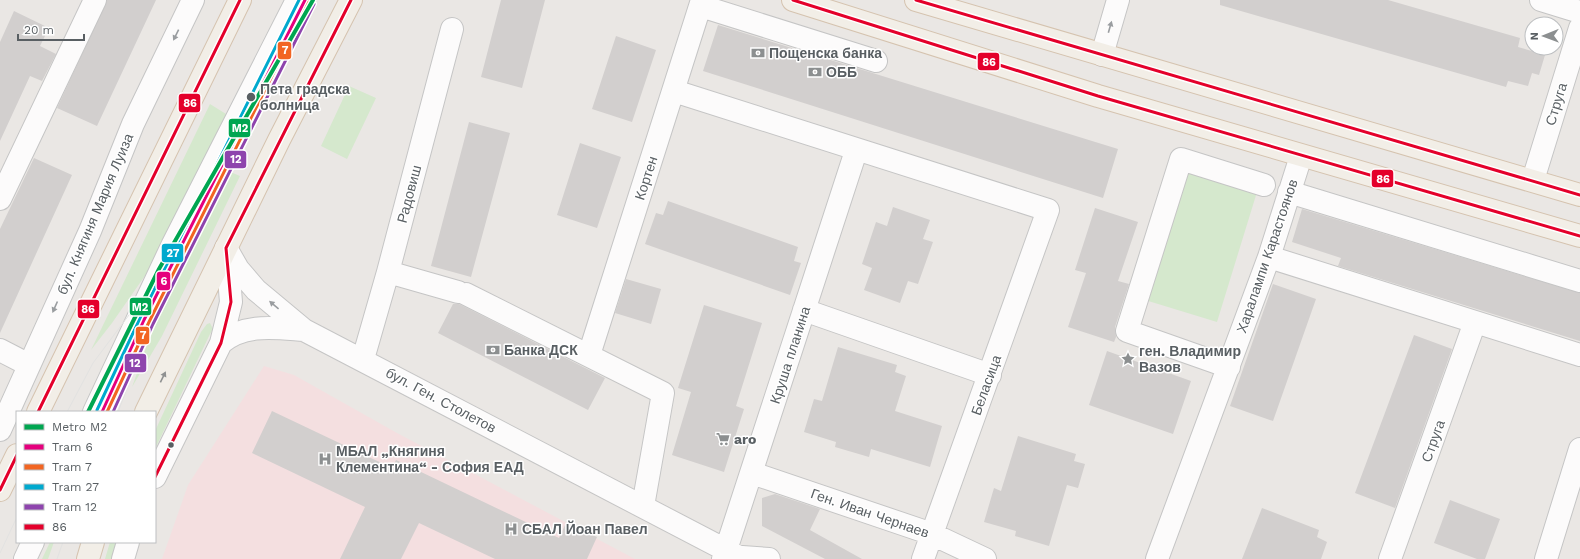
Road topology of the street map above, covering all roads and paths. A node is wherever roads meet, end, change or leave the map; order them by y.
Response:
1 (95, 0) edge
2 (193, 0) edge
3 (240, 0) edge
4 (297, 0) edge
5 (351, 0) edge
6 (793, 0) edge
7 (916, 0) edge
8 (1118, 0) edge
9 (1541, 0) edge
10 (702, 3) edge
11 (1580, 12) edge
12 (1580, 28) edge
13 (452, 29) dead end
14 (1102, 55) junction
15 (876, 61) dead end
16 (674, 91) junction
17 (856, 151) junction
18 (1301, 156) junction
19 (1533, 180) junction
20 (1264, 185) dead end
21 (1289, 192) junction
22 (1580, 195) edge
23 (0, 199) edge
24 (1580, 236) edge
25 (226, 248) junction
26 (1269, 257) junction
27 (388, 272) junction
28 (1580, 281) edge
29 (804, 310) junction
30 (1475, 322) junction
31 (304, 330) junction
32 (221, 343) junction
33 (0, 350) edge
34 (588, 355) junction
35 (1580, 355) edge
36 (363, 360) junction
37 (29, 364) junction
38 (1229, 367) junction
39 (990, 375) junction
40 (38, 411) edge
41 (94, 411) edge
42 (146, 411) edge
43 (0, 430) edge
44 (1580, 449) edge
45 (16, 457) edge
46 (752, 473) junction
47 (156, 475) edge
48 (0, 490) edge
49 (643, 506) junction
50 (932, 534) junction
51 (33, 543) edge
52 (93, 543) edge
53 (128, 543) edge
54 (734, 556) edge
55 (25, 559) edge
56 (88, 559) edge
57 (123, 559) edge
58 (769, 559) edge
59 (922, 559) edge
60 (985, 559) edge
61 (1157, 559) edge
62 (1390, 559) edge
63 (1546, 559) edge

1 - 23 street
2 -> 37 street, бул. Княгиня Мария Луиза
3 - 40 main road
4 - 41 street
5 - 25 main road
6 - 18 main road
7 - 14 main road
14 -> 8 street
9 - 11 street
10 - 15 street
10 - 16 street, Кортен
12 - 19 street, Струга
13 - 27 street, Радовиш
14 - 19 main road
16 - 17 street
16 - 34 street, Кортен
17 - 29 street, Круша планина
17 - 39 street, Беласица
18 - 21 street, Харалампи Карастоянов
18 - 24 main road
19 - 22 main road
20 - 38 street
21 - 26 street, Харалампи Карастоянов
21 - 28 street
31 -> 25 street, бул. Ген. Столетов
25 - 32 street
42 -> 25 main road
26 - 30 street
26 - 38 street, Харалампи Карастоянов
27 - 34 street
27 - 36 street, Радовиш
29 - 39 street
29 - 46 street, Круша планина
30 - 35 street
30 - 62 street, Струга
31 - 32 street
31 - 36 street, бул. Ген. Столетов
32 - 47 street
33 - 37 street
34 - 49 street
36 - 49 street, бул. Ген. Столетов
37 - 43 street, бул. Княгиня Мария Луиза
38 - 61 street, Харалампи Карастоянов
39 - 50 street, Беласица
44 - 63 street
45 - 48 main road
46 - 50 street, Ген. Иван Чернаев
46 - 54 street, Круша планина
49 - 54 street, бул. Ген. Столетов
50 - 59 street, Беласица
50 - 60 street, Ген. Иван Чернаев
51 - 55 street
52 - 56 main road
53 - 57 street
54 - 58 street, бул. Ген. Столетов

